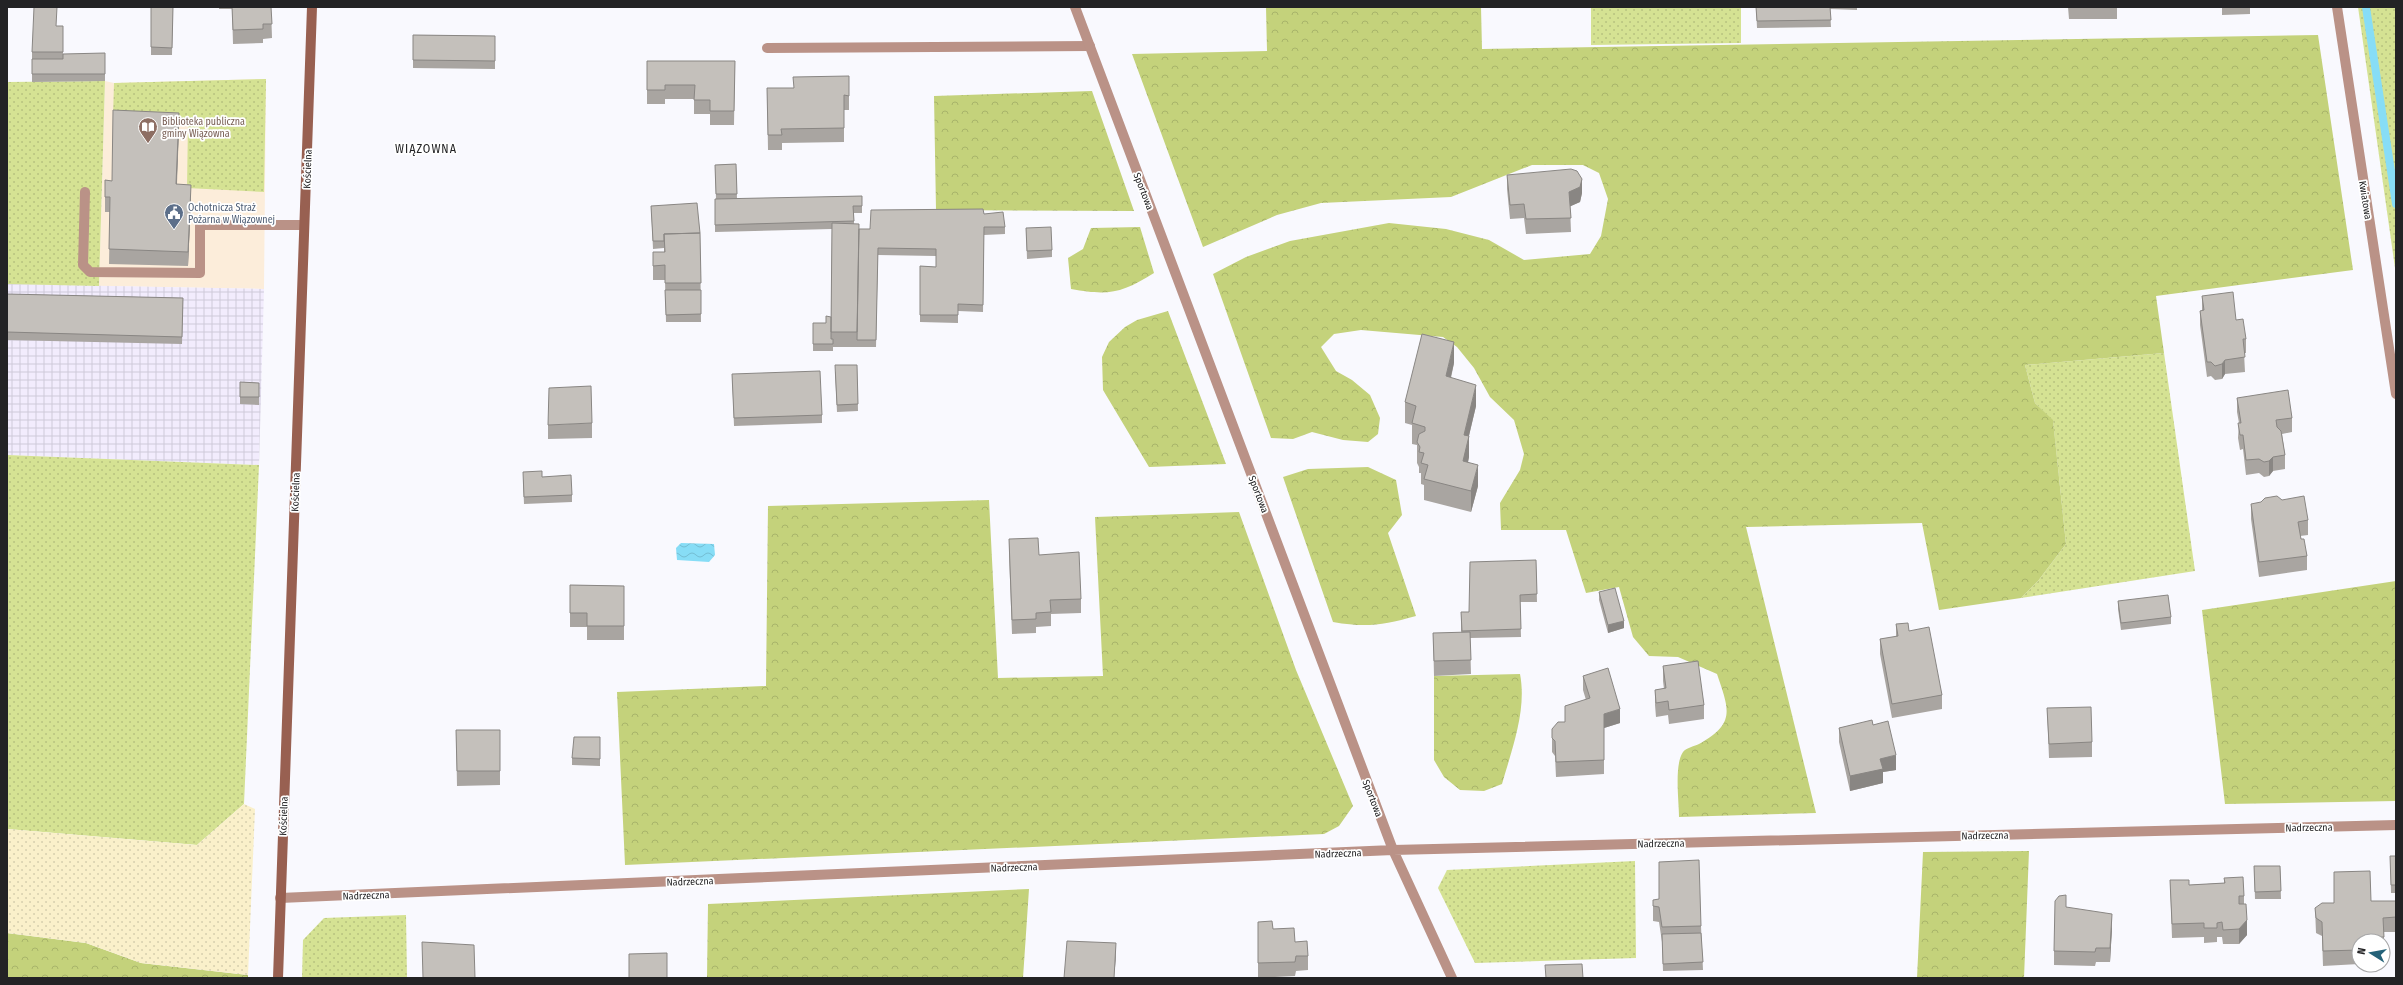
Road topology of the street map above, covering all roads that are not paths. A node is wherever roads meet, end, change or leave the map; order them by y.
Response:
1 (312, 7) edge
2 (1075, 7) edge
3 (2337, 7) edge
4 (1090, 46) junction
5 (767, 48) dead end
6 (85, 192) dead end
7 (304, 225) junction
8 (2396, 394) edge
9 (2396, 825) edge
10 (1393, 850) junction
11 (280, 898) junction
12 (278, 978) edge
13 (1452, 978) edge

1 - 7 street, Kościelna
2 - 4 street, Sportowa
3 - 8 street, Kwiatowa
4 - 5 street
4 - 10 street, Sportowa
6 - 7 street
7 - 11 street, Kościelna
9 - 10 street, Nadrzeczna
10 - 11 street, Nadrzeczna
10 - 13 street, Sportowa
11 - 12 street, Kościelna

